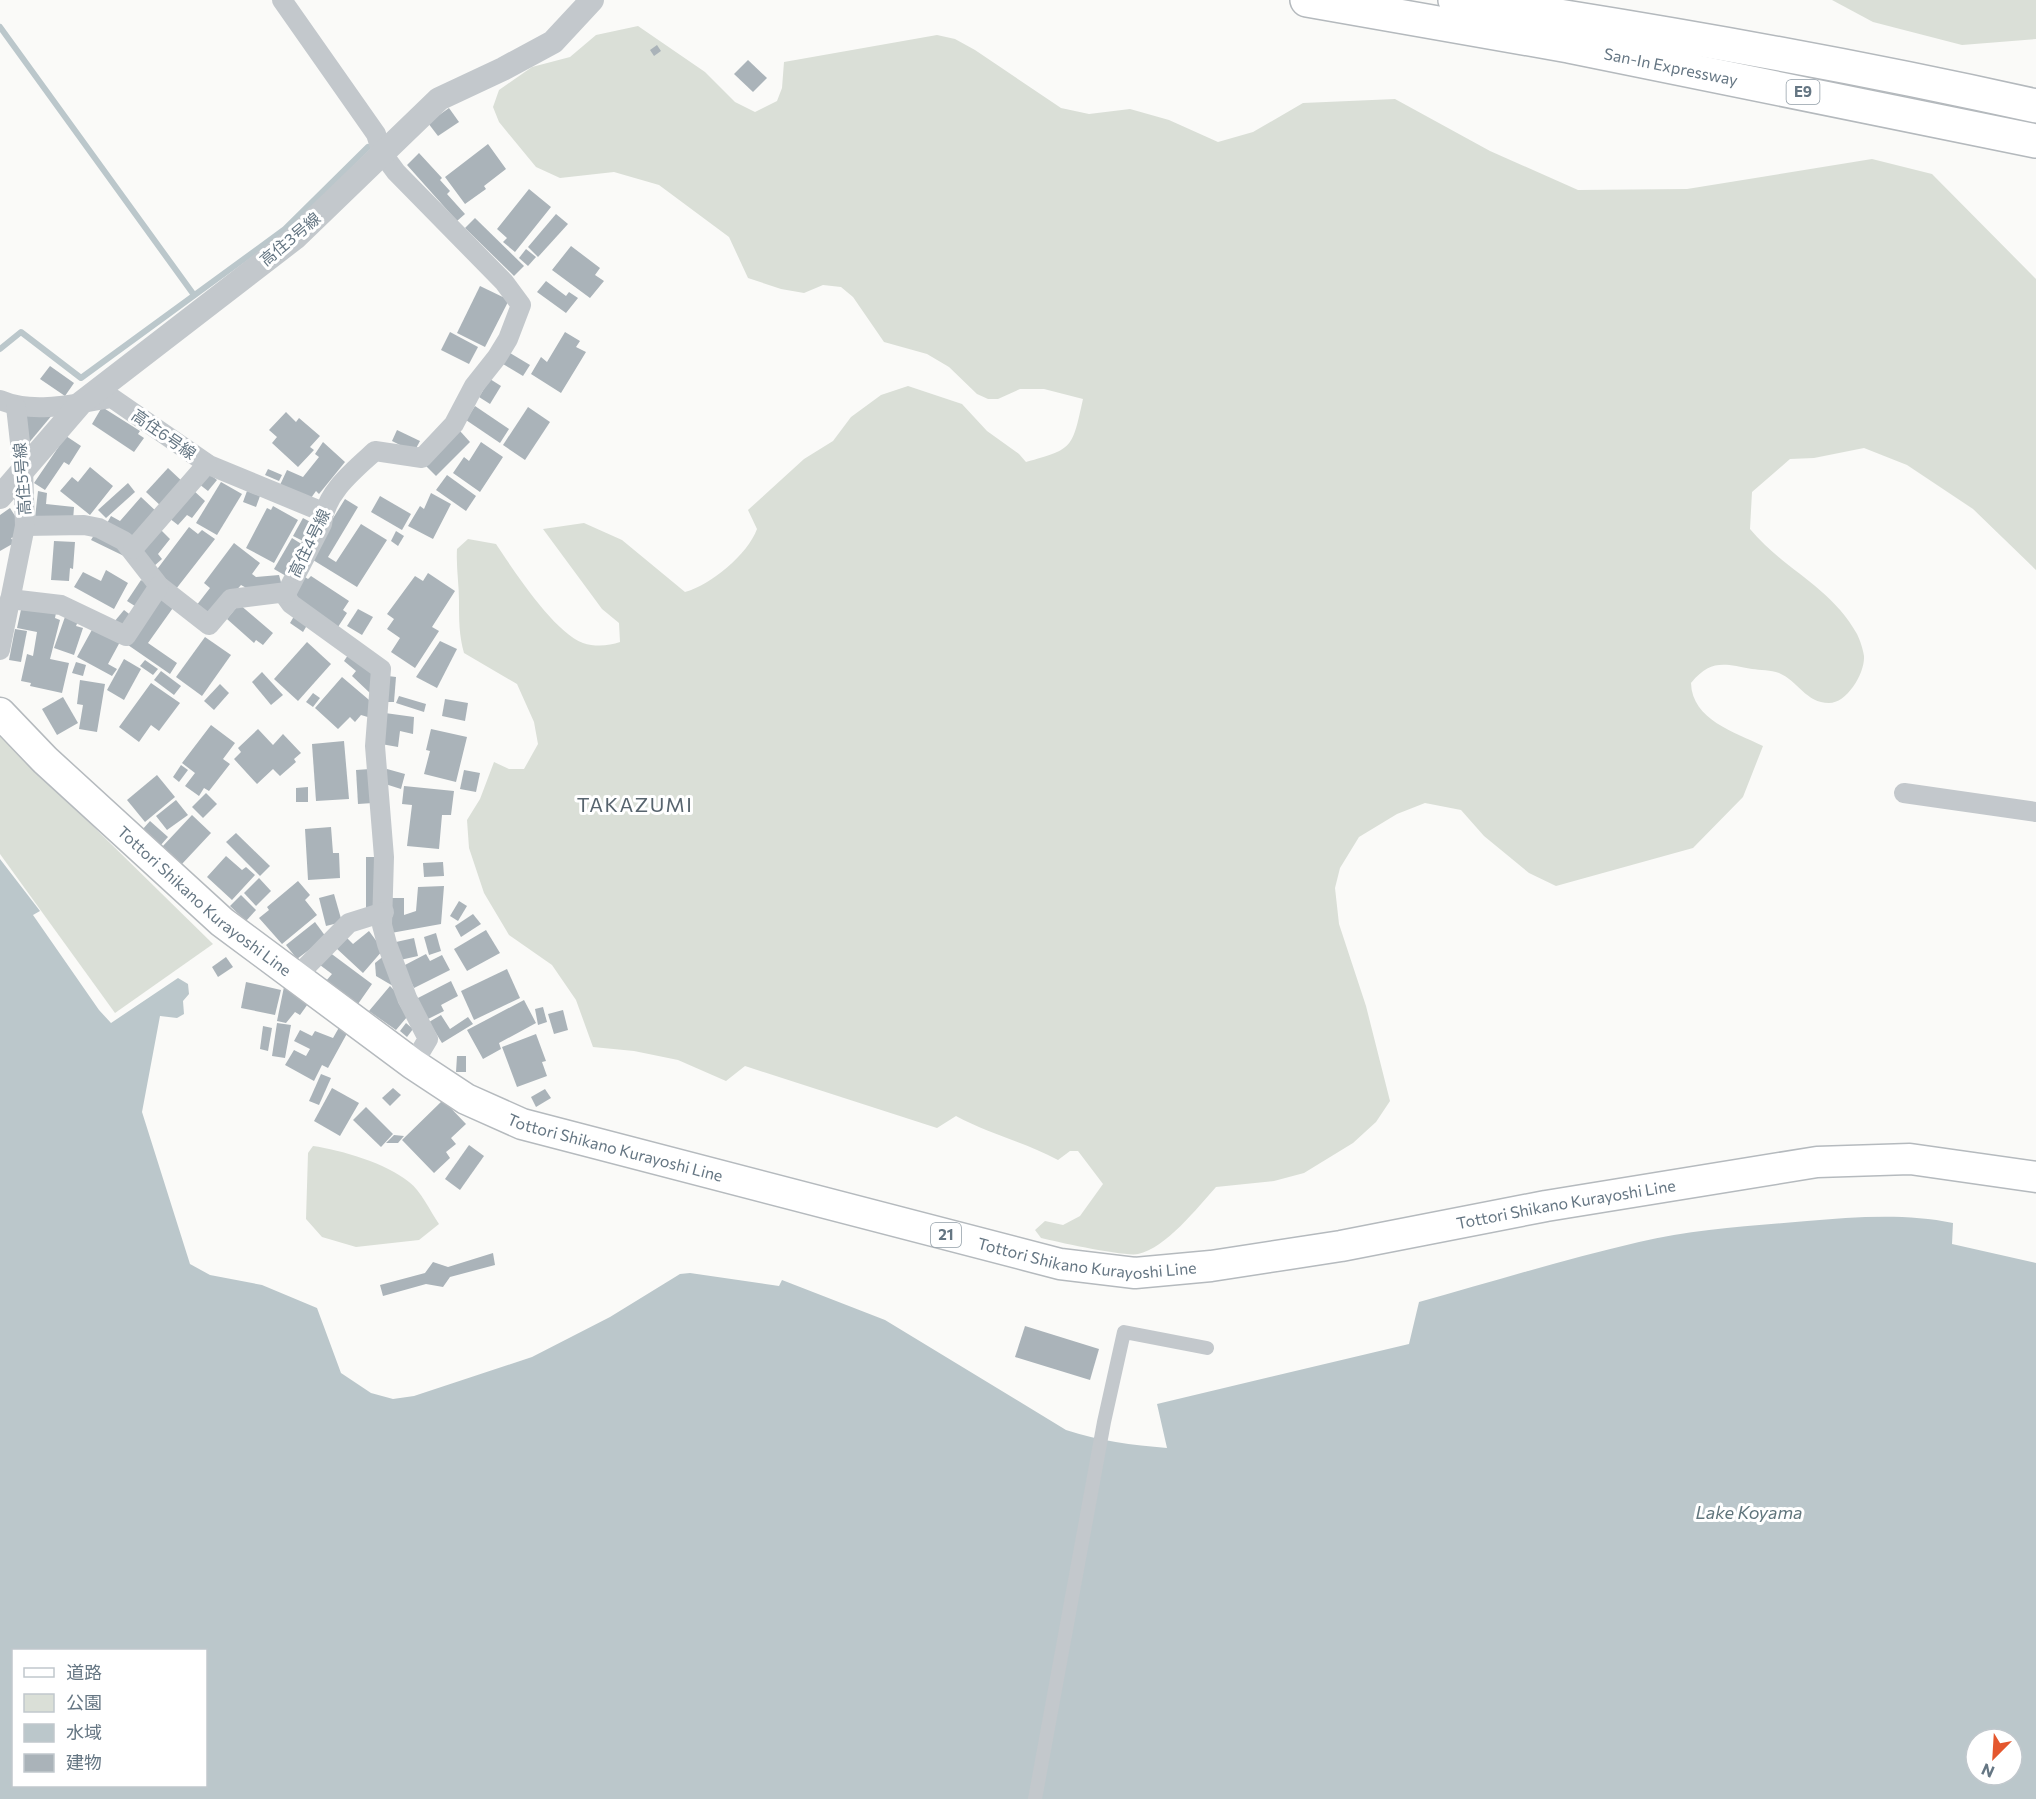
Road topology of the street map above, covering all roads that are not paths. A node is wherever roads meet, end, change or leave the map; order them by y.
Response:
1 (282, 0) edge
2 (592, 0) edge
3 (1307, 0) edge
4 (1455, 0) edge
5 (1962, 89) junction
6 (2036, 99) edge
7 (2036, 106) edge
8 (1958, 123) junction
9 (2036, 141) edge
10 (2036, 148) edge
11 (382, 153) junction
12 (8, 403) edge
13 (81, 403) junction
14 (207, 464) junction
15 (24, 469) junction
16 (0, 497) edge
17 (323, 512) junction
18 (25, 526) junction
19 (133, 549) junction
20 (159, 586) junction
21 (287, 592) junction
22 (10, 599) junction
23 (0, 650) edge
24 (0, 713) edge
25 (1904, 793) dead end
26 (2036, 812) edge
27 (384, 912) junction
28 (296, 977) junction
29 (414, 1064) junction
30 (2036, 1177) edge
31 (1207, 1348) dead end
32 (1035, 1799) edge

1 - 11 street
2 - 11 street, 高住3号線
3 - 8 highway, San-In Expressway / E9
4 - 5 highway, San-In Expressway / E9
5 - 6 highway
5 - 7 highway, San-In Expressway / E9
8 - 9 highway, San-In Expressway / E9
8 - 10 highway
11 - 13 street, 高住3号線
11 - 17 street, 高住4号線
12 - 13 street, 高住6号線
12 - 15 street, 高住5号線
13 - 14 street, 高住6号線
13 - 15 street, 高住3号線
14 - 17 street, 高住6号線
14 - 19 street
15 - 16 street, 高住3号線
15 - 18 street, 高住5号線
17 - 21 street, 高住4号線
18 - 19 street, 高住5号線
18 - 22 street
19 - 20 street, 高住5号線
20 - 21 street, 高住5号線
20 - 22 street
21 - 27 street, 高住4号線
22 - 23 street
24 - 28 main road, Tottori Shikano Kurayoshi Line / 21
25 - 26 street
27 - 28 street
27 - 29 street, 高住4号線
28 - 29 main road, Tottori Shikano Kurayoshi Line / 21
29 - 30 main road, Tottori Shikano Kurayoshi Line / 21
31 - 32 street

